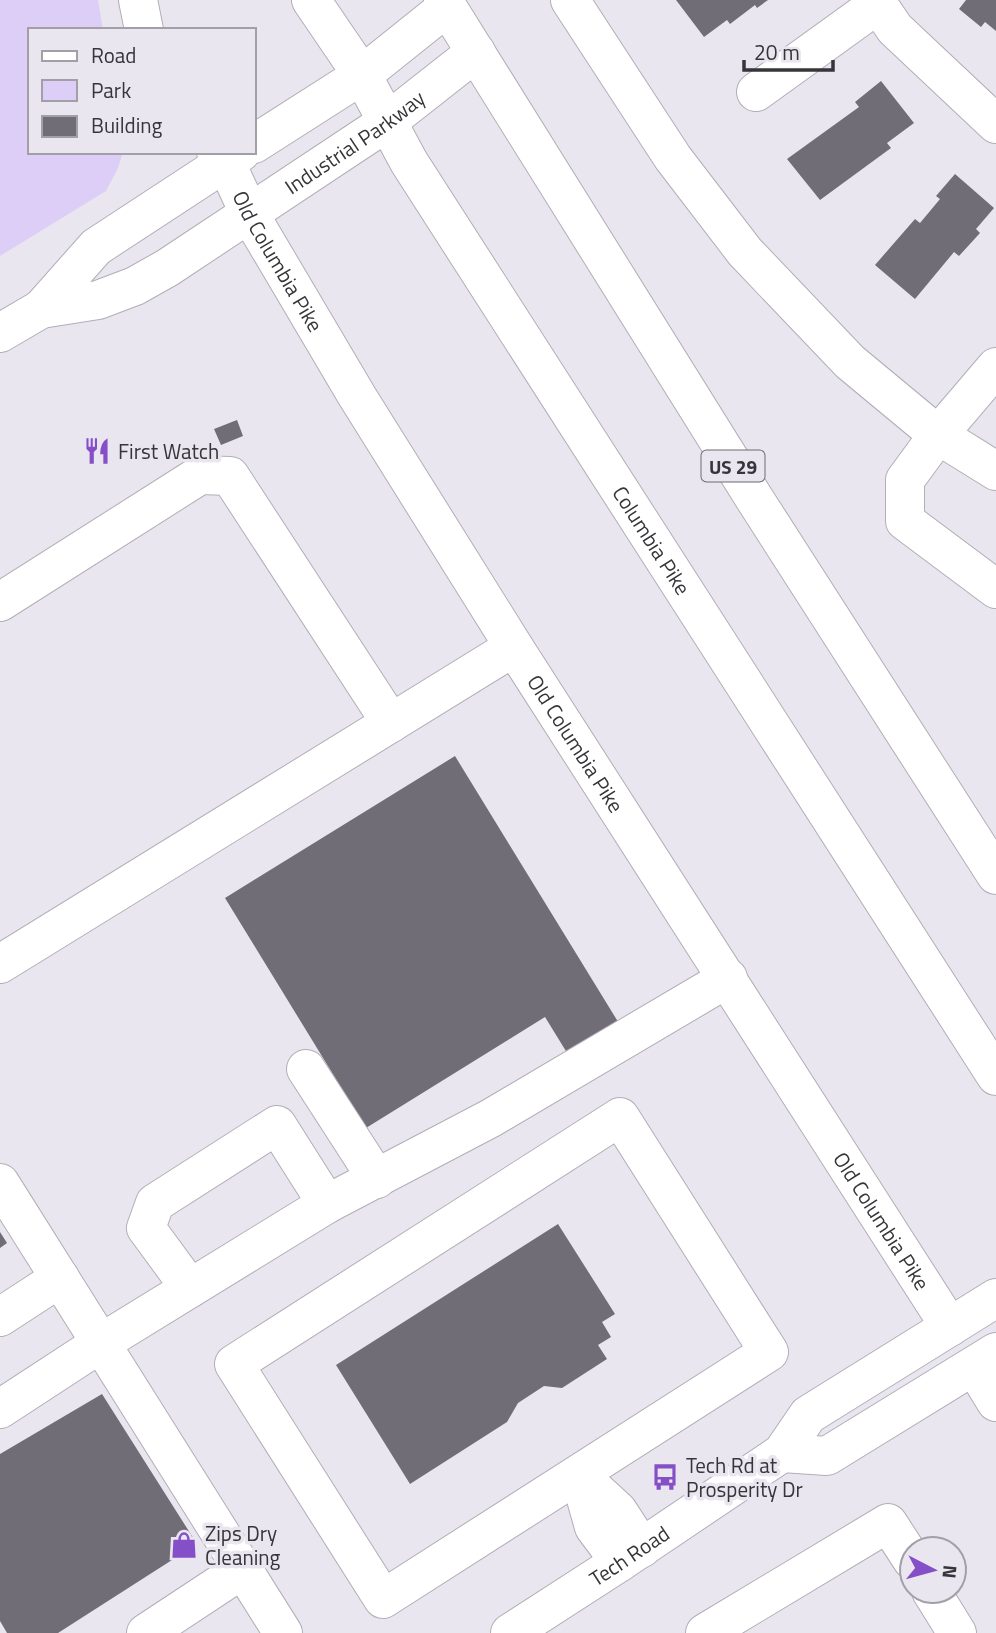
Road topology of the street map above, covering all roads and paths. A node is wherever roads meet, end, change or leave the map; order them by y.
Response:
1 (138, 0) edge
2 (312, 0) edge
3 (570, 0) edge
4 (877, 2) edge
5 (445, 4) edge
6 (144, 28) edge
7 (476, 52) junction
8 (362, 75) junction
9 (756, 92) dead end
10 (387, 122) junction
11 (996, 124) edge
12 (256, 140) edge
13 (233, 154) edge
14 (234, 154) edge
15 (250, 215) junction
16 (41, 309) junction
17 (0, 333) edge
18 (996, 367) edge
19 (938, 435) junction
20 (996, 471) edge
21 (996, 589) edge
22 (0, 602) edge
23 (514, 647) junction
24 (391, 723) junction
25 (996, 875) edge
26 (0, 964) edge
27 (728, 978) junction
28 (306, 1069) dead end
29 (996, 1076) edge
30 (377, 1179) junction
31 (0, 1183) edge
32 (327, 1204) junction
33 (60, 1278) junction
34 (190, 1288) junction
35 (996, 1298) edge
36 (0, 1317) edge
37 (950, 1326) junction
38 (101, 1343) junction
39 (985, 1359) edge
40 (996, 1402) edge
41 (0, 1409) edge
42 (782, 1452) junction
43 (579, 1474) junction
44 (898, 1538) edge
45 (631, 1555) junction
46 (243, 1569) junction
47 (940, 1605) edge
48 (146, 1633) edge
49 (283, 1633) edge
50 (510, 1633) edge
51 (705, 1633) edge
52 (957, 1633) edge

1 - 6 main road
2 - 8 main road, Columbia Pike
3 - 19 main road
4 - 9 main road
4 - 11 main road
5 - 7 main road, US 29
5 - 8 main road, Industrial Parkway
7 - 10 main road, Industrial Parkway
7 - 25 main road, US 29
8 - 10 main road, Columbia Pike
8 - 12 main road, Industrial Parkway
10 - 15 main road, Industrial Parkway
10 - 29 main road, Columbia Pike
13 - 16 main road, Industrial Parkway
14 - 15 main road, Old Columbia Pike
15 - 16 main road, Industrial Parkway
15 - 23 main road, Old Columbia Pike
16 - 17 main road, Industrial Parkway
18 - 19 main road
19 - 20 main road
19 - 21 main road
22 - 24 main road
23 - 24 main road
23 - 27 main road, Old Columbia Pike
24 - 26 main road
27 - 30 main road
27 - 37 main road, Old Columbia Pike
28 - 30 main road
30 - 32 main road
31 - 33 main road
32 - 34 main road
32 - 34 main road
33 - 36 main road
33 - 38 main road
34 - 38 main road
35 - 37 main road, Tech Road
37 - 42 main road, Tech Road
38 - 41 main road
38 - 46 main road
39 - 40 main road
39 - 42 main road
42 - 45 main road, Tech Road
43 - 43 main road
43 - 45 main road
44 - 51 main road
45 - 50 main road, Tech Road
46 - 48 main road
46 - 49 main road
47 - 52 main road

